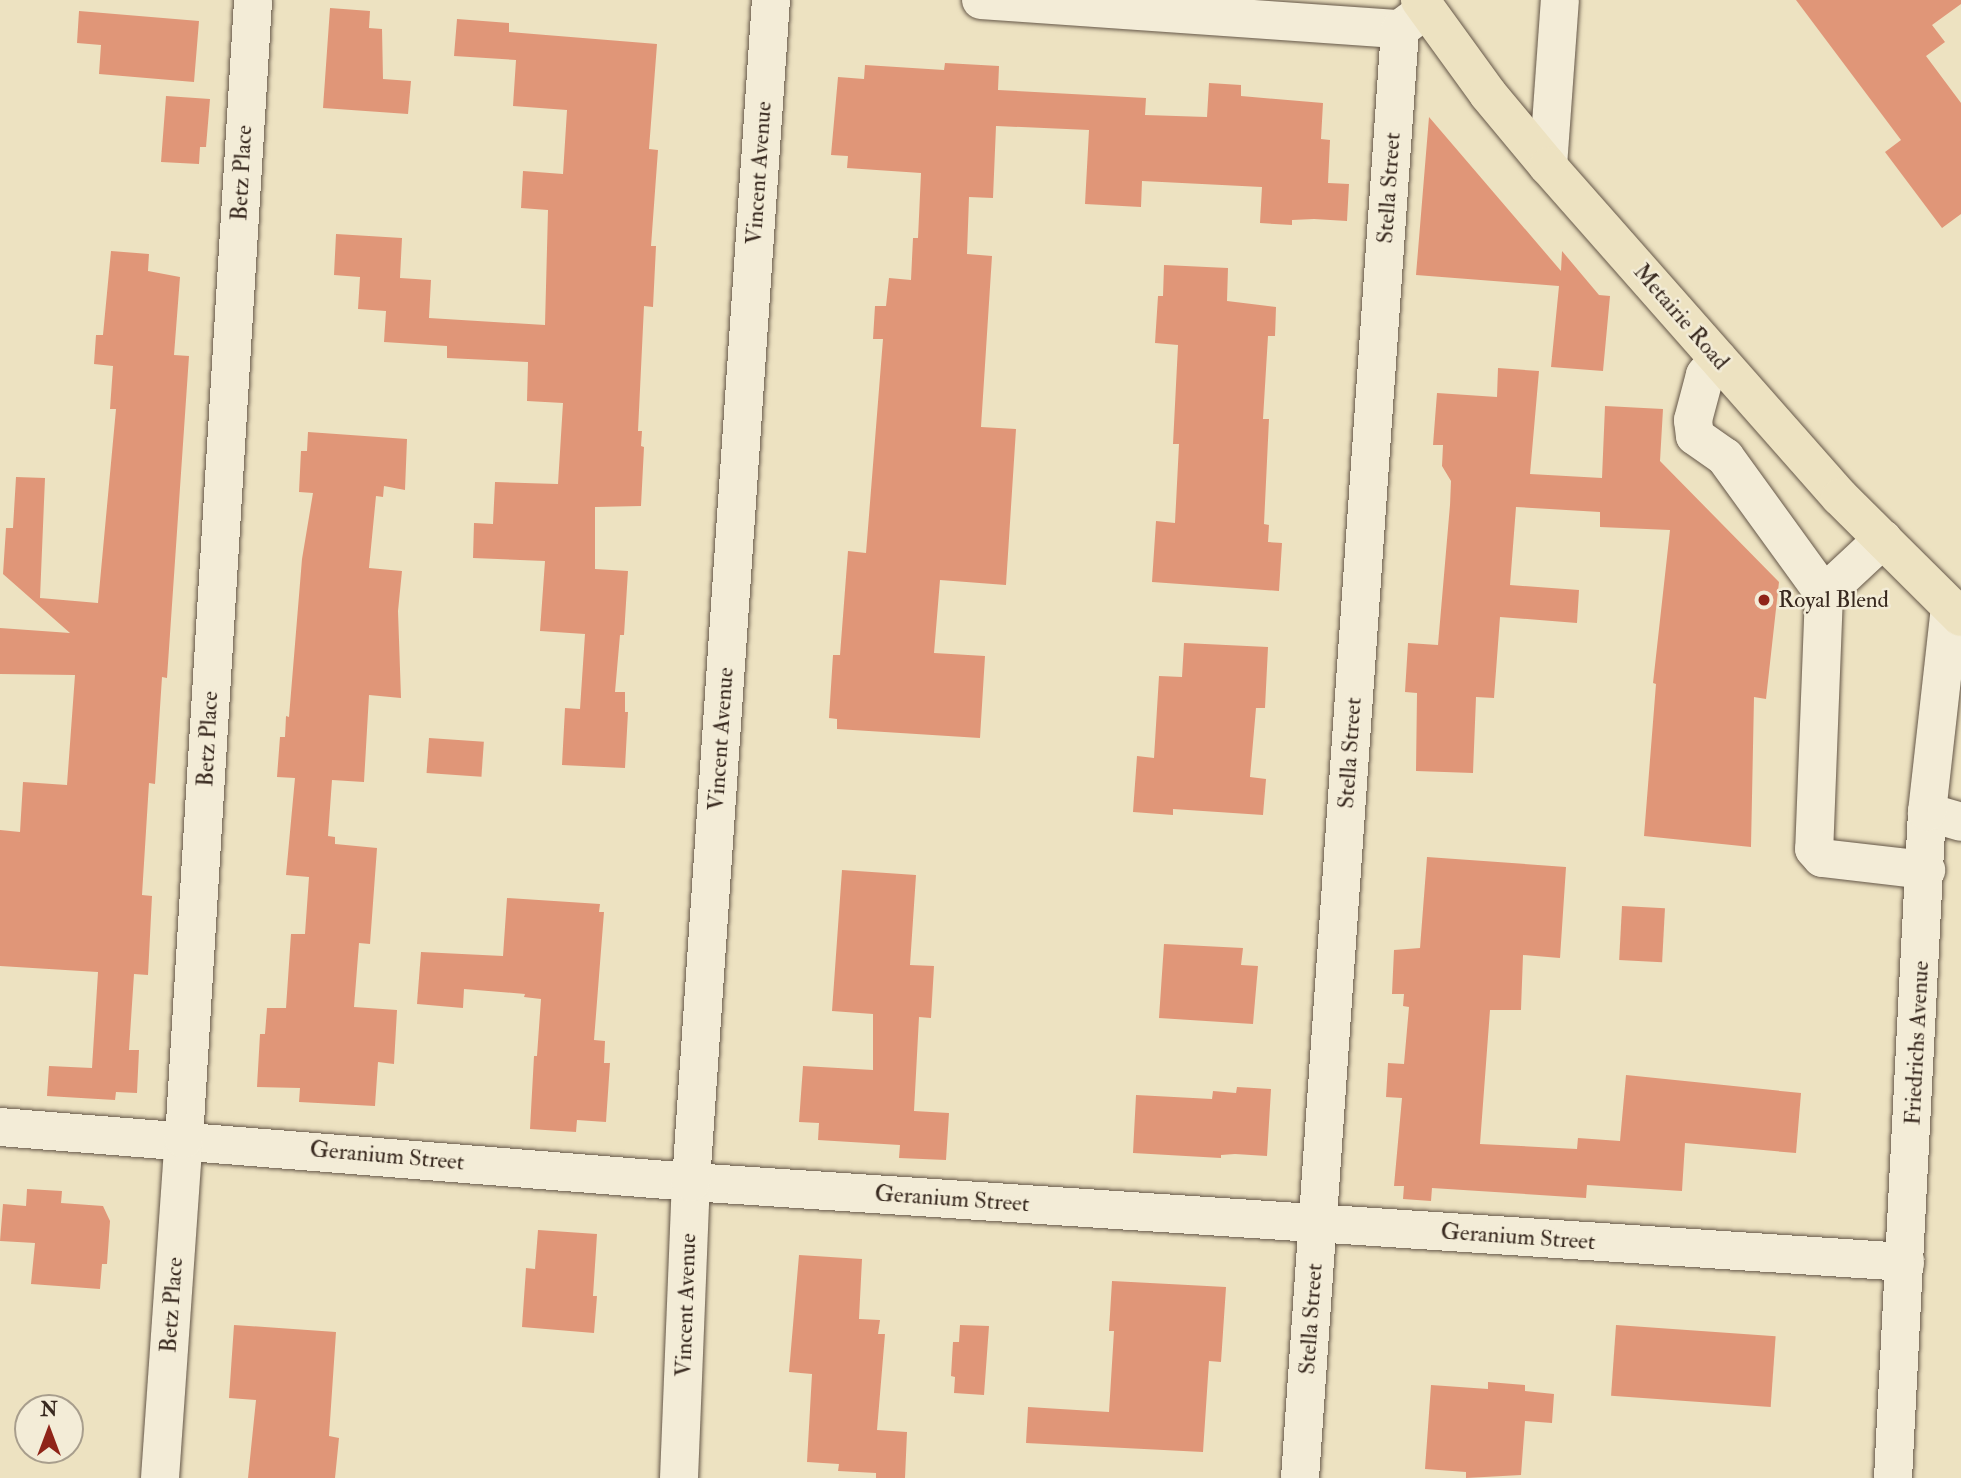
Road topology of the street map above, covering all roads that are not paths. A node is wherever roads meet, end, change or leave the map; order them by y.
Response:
1 (253, 0) edge
2 (771, 0) edge
3 (981, 0) edge
4 (1560, 0) edge
5 (1415, 13) edge
6 (1548, 166) junction
7 (1718, 359) junction
8 (1883, 539) junction
9 (1824, 594) junction
10 (1956, 613) edge
11 (1950, 735) edge
12 (1944, 817) edge
13 (1926, 870) junction
14 (0, 1126) edge
15 (184, 1139) junction
16 (691, 1181) junction
17 (1318, 1224) junction
18 (1905, 1262) junction
19 (160, 1478) edge
20 (679, 1478) edge
21 (1300, 1478) edge
22 (1893, 1478) edge

1 - 15 street, Betz Place
2 - 16 street, Vincent Avenue
3 - 5 street
4 - 6 street
5 - 6 main road, Metairie Road
5 - 17 street, Stella Street
6 - 7 main road, Metairie Road
7 - 8 main road, Metairie Road
7 - 9 street
8 - 9 street
8 - 10 main road, Metairie Road
9 - 13 street
10 - 11 street, Friedrichs Avenue
11 - 12 street, Friedrichs Avenue
12 - 13 street, Friedrichs Avenue
13 - 18 street, Friedrichs Avenue
14 - 15 street, Geranium Street
15 - 16 street, Geranium Street
15 - 19 street, Betz Place
16 - 17 street, Geranium Street
16 - 20 street, Vincent Avenue
17 - 18 street, Geranium Street
17 - 21 street, Stella Street
18 - 22 street, Friedrichs Avenue

